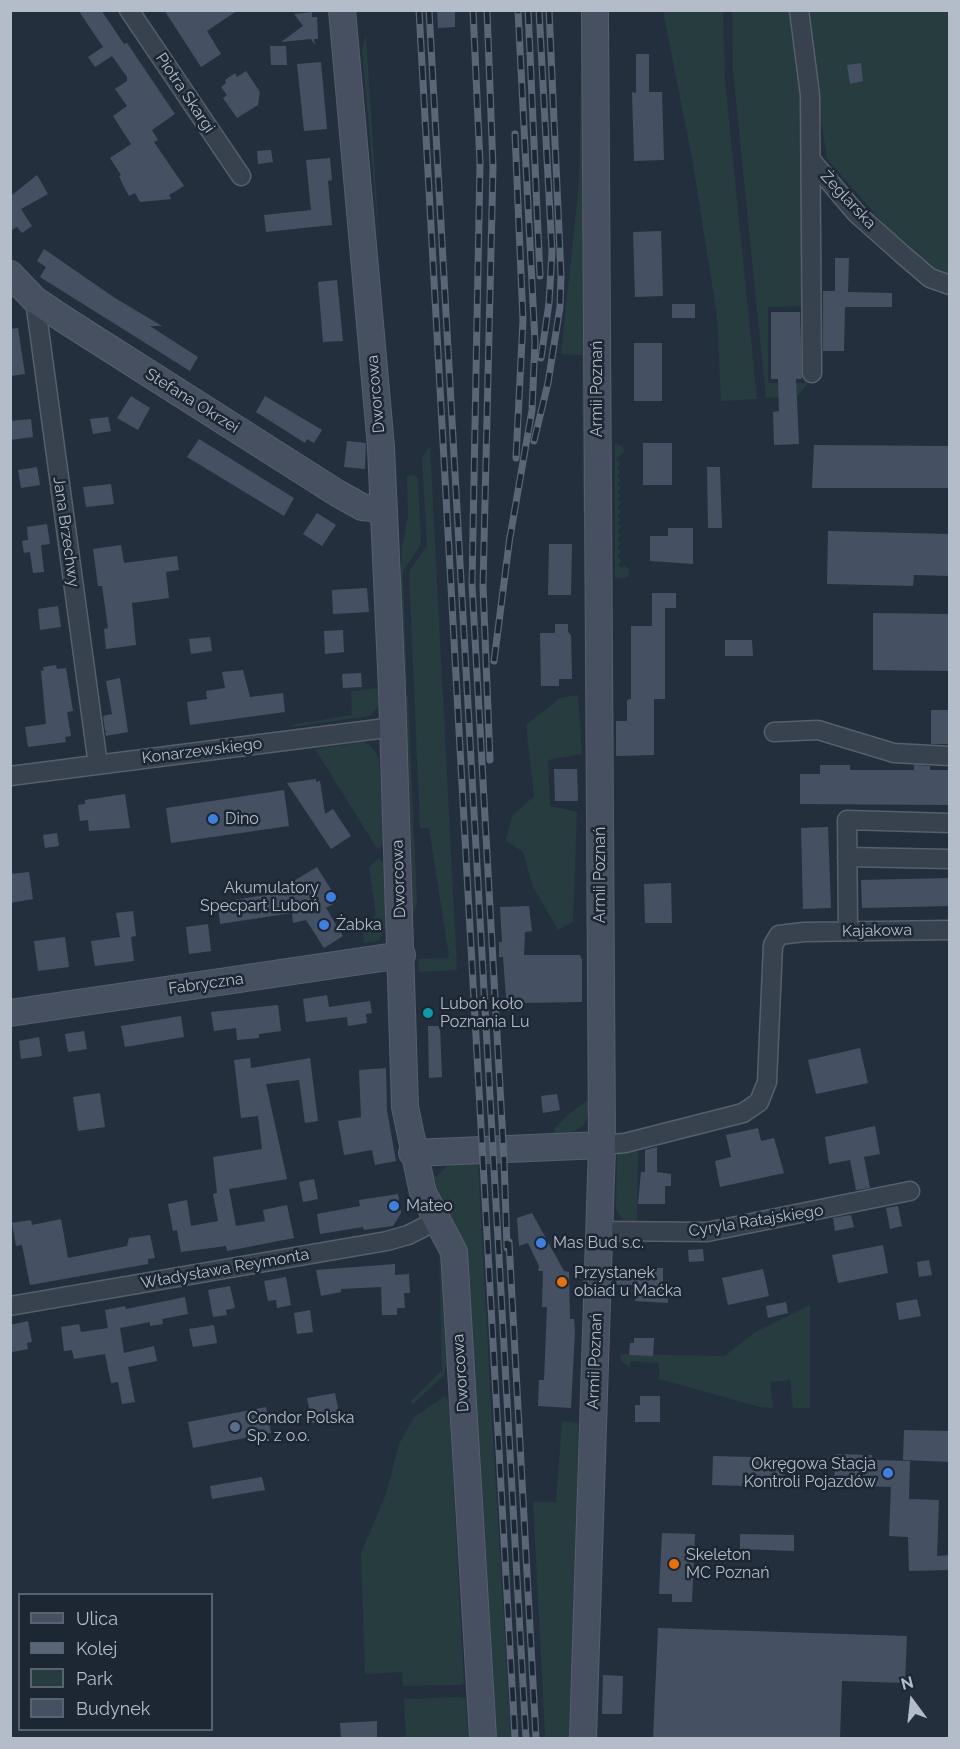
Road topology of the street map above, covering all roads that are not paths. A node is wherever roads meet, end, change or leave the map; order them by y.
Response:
1 (129, 10) edge
2 (342, 10) edge
3 (595, 10) edge
4 (799, 10) edge
5 (811, 160) junction
6 (241, 176) dead end
7 (10, 274) edge
8 (950, 285) edge
9 (35, 300) junction
10 (812, 373) dead end
11 (384, 509) junction
12 (394, 727) junction
13 (774, 732) dead end
14 (950, 756) edge
15 (98, 765) junction
16 (10, 776) edge
17 (950, 823) edge
18 (847, 857) junction
19 (950, 859) edge
20 (950, 930) edge
21 (848, 931) junction
22 (402, 956) junction
23 (10, 1013) edge
24 (602, 1145) junction
25 (412, 1153) junction
26 (910, 1191) dead end
27 (436, 1221) junction
28 (599, 1231) junction
29 (10, 1306) edge
30 (483, 1738) edge
31 (583, 1738) edge

1 - 6 street, Piotra Skargi
2 - 11 street, Dworcowa
3 - 24 street, Armii Poznań
4 - 5 street, Żeglarska
5 - 8 street, Żeglarska
5 - 10 street
7 - 9 street, Stefana Okrzei
9 - 11 street, Stefana Okrzei
9 - 15 street, Jana Brzechwy
11 - 12 street, Dworcowa
12 - 15 street, Konarzewskiego
12 - 22 street, Dworcowa
13 - 14 street
15 - 16 street, Konarzewskiego
17 - 18 street
18 - 19 street
18 - 21 street
20 - 21 street, Kajakowa
21 - 24 street, Kajakowa
22 - 23 street, Fabryczna
22 - 25 street, Dworcowa
24 - 25 street
24 - 28 street, Armii Poznań
25 - 27 street, Dworcowa
26 - 28 street, Cyryla Ratajskiego
27 - 29 street, Władysława Reymonta
27 - 30 street, Dworcowa
28 - 31 street, Armii Poznań

